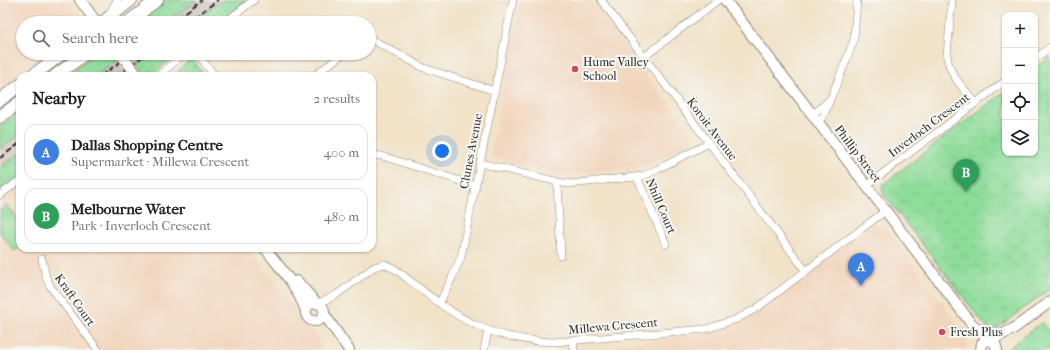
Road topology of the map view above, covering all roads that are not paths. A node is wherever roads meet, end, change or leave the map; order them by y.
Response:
1 (117, 0) edge
2 (131, 0) edge
3 (156, 0) edge
4 (254, 0) edge
5 (513, 0) edge
6 (601, 0) edge
7 (718, 0) edge
8 (725, 0) edge
9 (857, 0) edge
10 (952, 0) edge
11 (83, 4) edge
12 (96, 16) edge
13 (106, 16) edge
14 (110, 16) edge
15 (136, 16) edge
16 (233, 16) edge
17 (376, 42) edge
18 (1050, 48) edge
19 (644, 57) junction
20 (1038, 57) edge
21 (54, 60) edge
22 (77, 60) edge
23 (125, 60) edge
24 (177, 60) edge
25 (202, 60) edge
26 (335, 60) edge
27 (37, 72) edge
28 (60, 72) edge
29 (135, 72) edge
30 (163, 72) edge
31 (212, 72) edge
32 (319, 72) edge
33 (1002, 83) edge
34 (16, 89) edge
35 (495, 91) junction
36 (830, 99) junction
37 (0, 100) edge
38 (976, 104) junction
39 (16, 105) edge
40 (811, 113) junction
41 (0, 117) edge
42 (818, 122) junction
43 (709, 143) junction
44 (376, 155) edge
45 (480, 163) junction
46 (637, 177) junction
47 (557, 182) junction
48 (16, 183) edge
49 (476, 186) junction
50 (866, 186) junction
51 (0, 195) edge
52 (885, 211) junction
53 (666, 244) dead end
54 (268, 252) edge
55 (275, 252) edge
56 (560, 256) dead end
57 (42, 259) dead end
58 (806, 272) junction
59 (440, 302) junction
60 (1050, 302) edge
61 (321, 308) junction
62 (306, 311) junction
63 (316, 321) junction
64 (488, 330) junction
65 (573, 340) junction
66 (987, 346) edge
67 (98, 350) edge
68 (343, 350) edge
69 (349, 350) edge
70 (484, 350) edge
71 (574, 350) edge

1 - 13 street
2 - 14 main road
3 - 15 main road
4 - 16 street
5 - 35 street, Clunes Avenue
6 - 19 street, Koroit Avenue
7 - 19 street
8 - 40 street, Phillip Street
9 - 36 street
10 - 38 street
11 - 12 street
17 - 35 street
18 - 20 street
19 - 43 street, Koroit Avenue
21 - 27 main road
22 - 28 main road
23 - 29 street, bridge
24 - 30 street
25 - 31 street
26 - 32 street
33 - 38 street, Inverloch Crescent
34 - 37 main road
35 - 45 street, Clunes Avenue
36 - 40 street
36 - 42 street
38 - 50 street, Inverloch Crescent
39 - 41 main road
40 - 42 street, Phillip Street
42 - 50 street, Phillip Street
43 - 46 street
43 - 58 street, Koroit Avenue
44 - 49 street
45 - 47 street
45 - 49 street, Clunes Avenue
46 - 47 street
46 - 53 street, Nhill Court
47 - 56 street
48 - 51 street
49 - 59 street, Clunes Avenue
50 - 52 street, Phillip Street
52 - 58 street, Millewa Crescent
52 - 66 street, Phillip Street
54 - 62 street
55 - 61 street
57 - 67 street, Kraft Court
58 - 65 street, Millewa Crescent
59 - 61 street, Millewa Crescent
59 - 64 street, Millewa Crescent
60 - 66 street
61 - 62 street
61 - 63 street
61 - 69 street
62 - 63 street
63 - 68 street
64 - 65 street, Millewa Crescent
64 - 70 street
65 - 71 street

